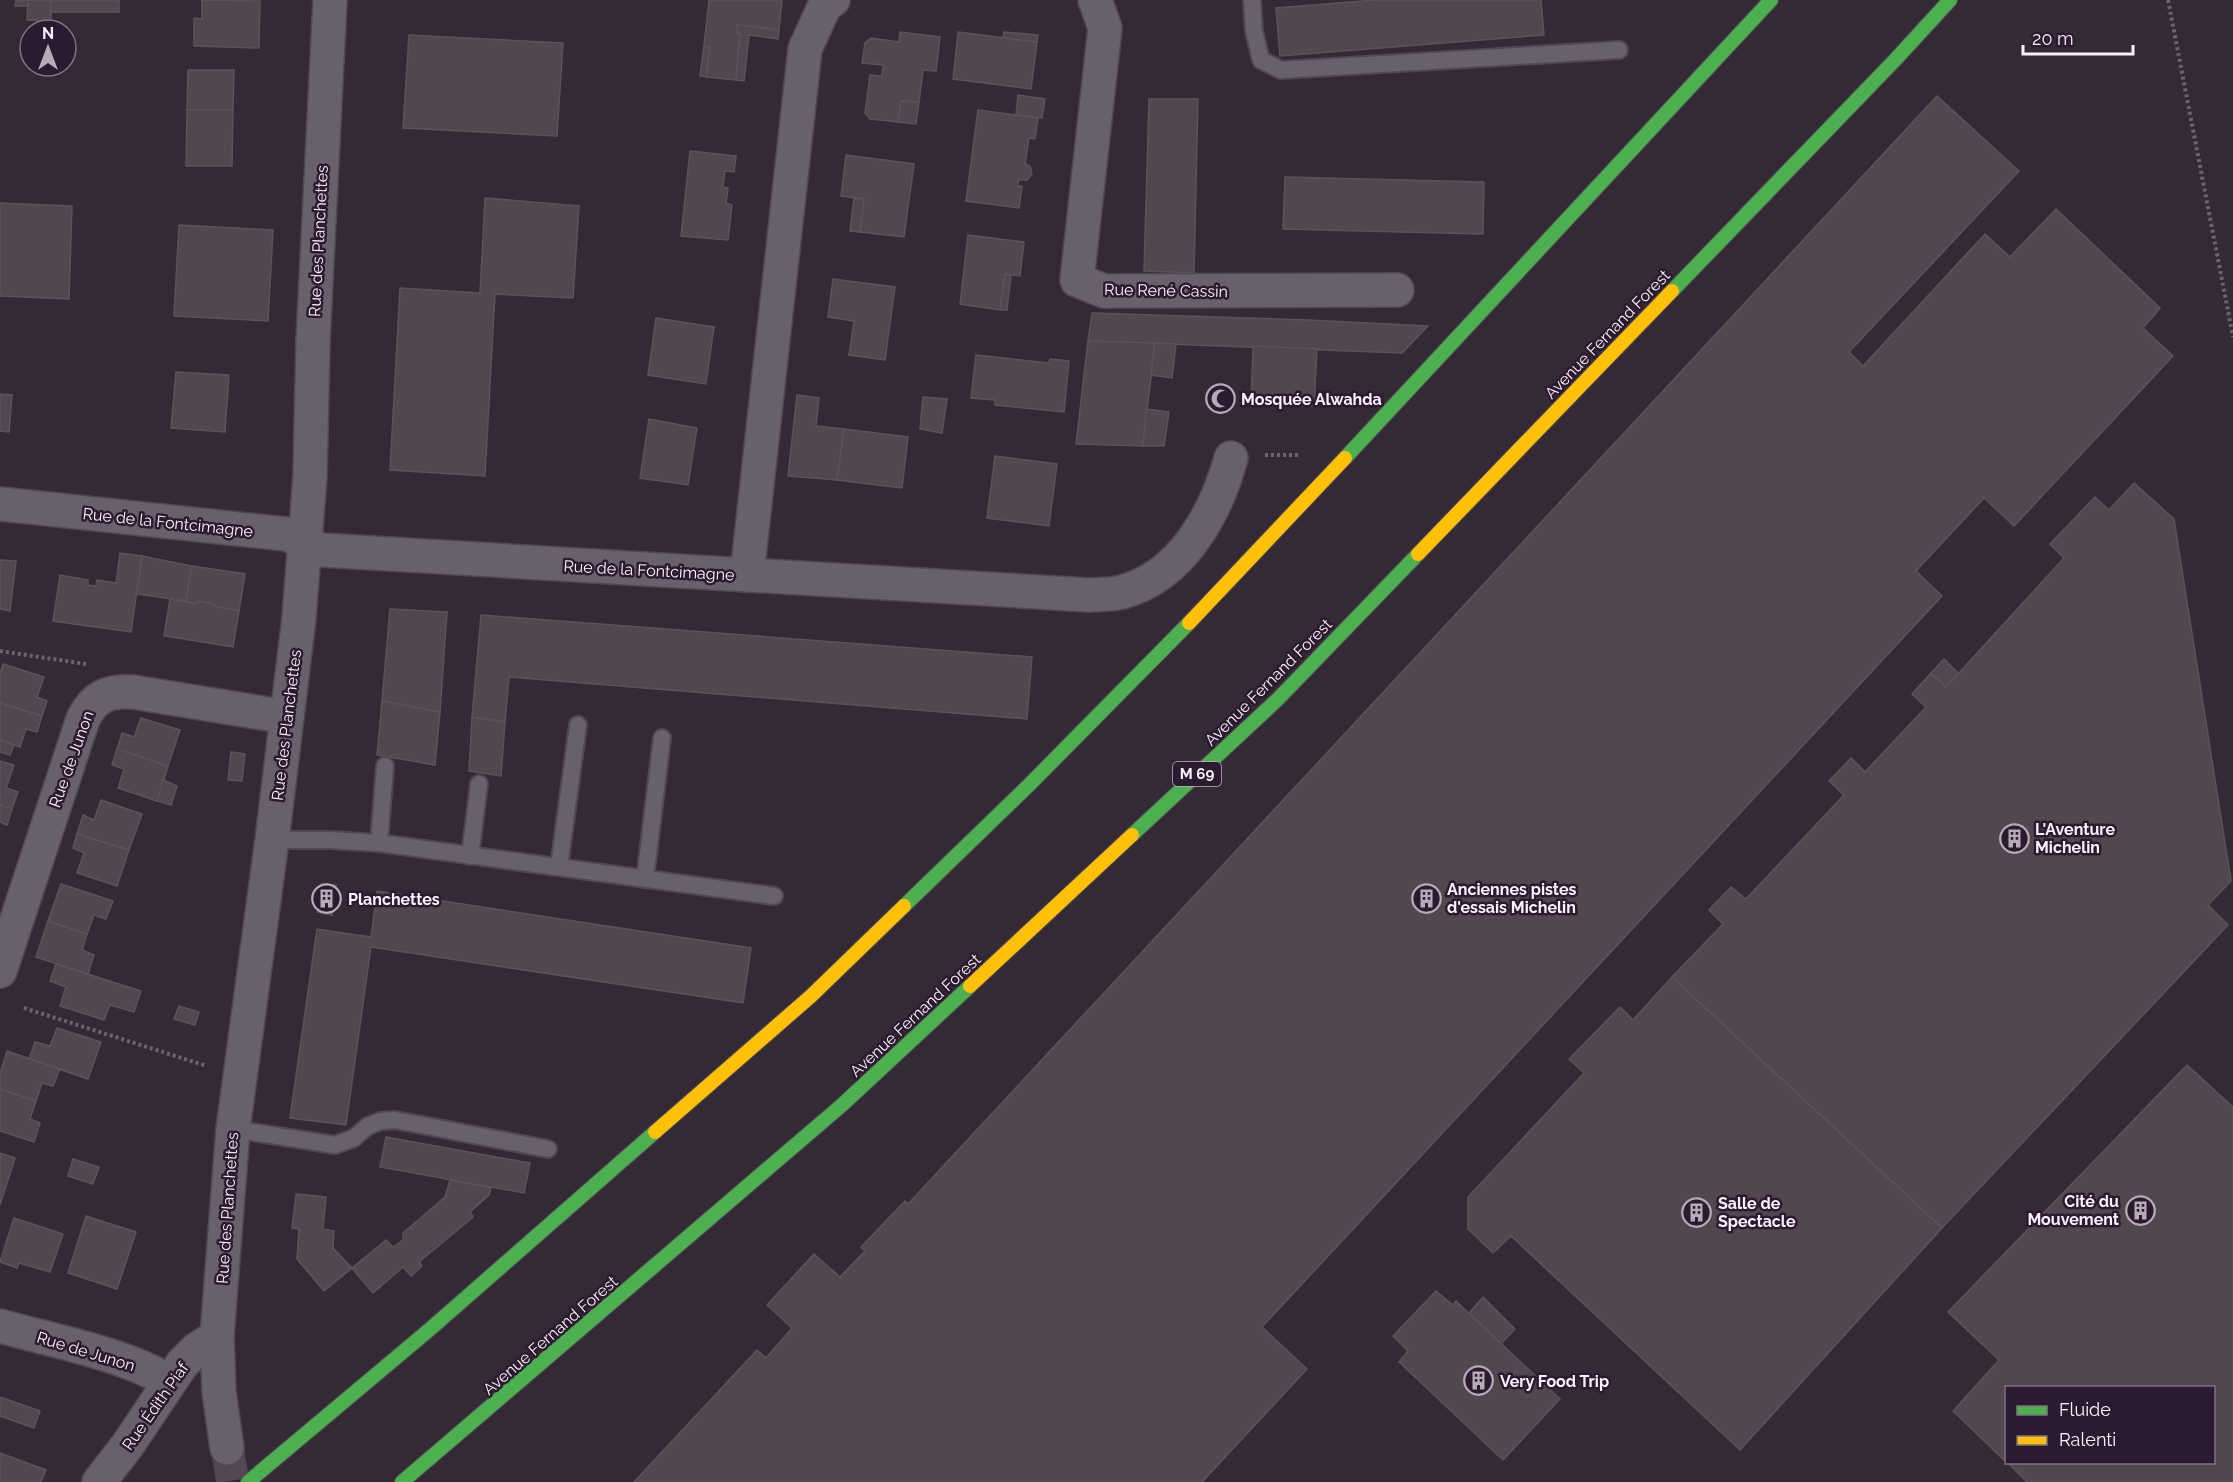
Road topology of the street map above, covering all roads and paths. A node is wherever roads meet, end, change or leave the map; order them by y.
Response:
1 (330, 0) edge
2 (833, 0) edge
3 (1095, 0) edge
4 (1252, 0) edge
5 (1771, 0) edge
6 (1950, 0) edge
7 (2168, 0) edge
8 (1619, 50) dead end
9 (1397, 290) dead end
10 (2233, 337) edge
11 (1232, 458) joint
12 (1327, 474) junction
13 (0, 504) edge
14 (303, 543) junction
15 (747, 575) junction
16 (0, 651) edge
17 (108, 693) junction
18 (287, 717) junction
19 (578, 726) dead end
20 (662, 738) dead end
21 (385, 766) dead end
22 (479, 784) dead end
23 (272, 840) junction
24 (379, 843) junction
25 (470, 856) junction
26 (559, 867) junction
27 (645, 879) junction
28 (774, 896) dead end
29 (0, 971) edge
30 (24, 1008) dead end
31 (195, 1062) dead end
32 (233, 1129) junction
33 (548, 1149) dead end
34 (0, 1326) edge
35 (217, 1336) junction
36 (169, 1381) junction
37 (227, 1448) tunnel mouth
38 (99, 1482) edge
39 (248, 1482) edge
40 (402, 1482) edge

1 - 14 street, Rue des Planchettes
2 - 15 street
3 - 9 street, Rue René Cassin
4 - 8 lane
5 - 12 main road
6 - 40 main road, Avenue Fernand Forest / M 69
7 - 10 path
11 - 12 path
11 - 15 street, Rue de la Fontcimagne
12 - 39 main road
13 - 14 street, Rue de la Fontcimagne
14 - 15 street, Rue de la Fontcimagne
14 - 18 street, Rue des Planchettes
16 - 17 path
17 - 18 street, Rue de Junon
17 - 29 street, Rue de Junon
18 - 23 street, Rue des Planchettes
19 - 26 lane
20 - 27 lane
21 - 24 lane
22 - 25 lane
23 - 24 lane
23 - 32 street, Rue des Planchettes
24 - 25 lane
25 - 26 lane
26 - 27 lane
27 - 28 lane
30 - 31 path
32 - 33 lane
32 - 35 street, Rue des Planchettes
34 - 36 street, Rue de Junon
35 - 36 street, Rue Édith Piaf
35 - 37 street, Rue des Planchettes
36 - 38 street, Rue Édith Piaf

